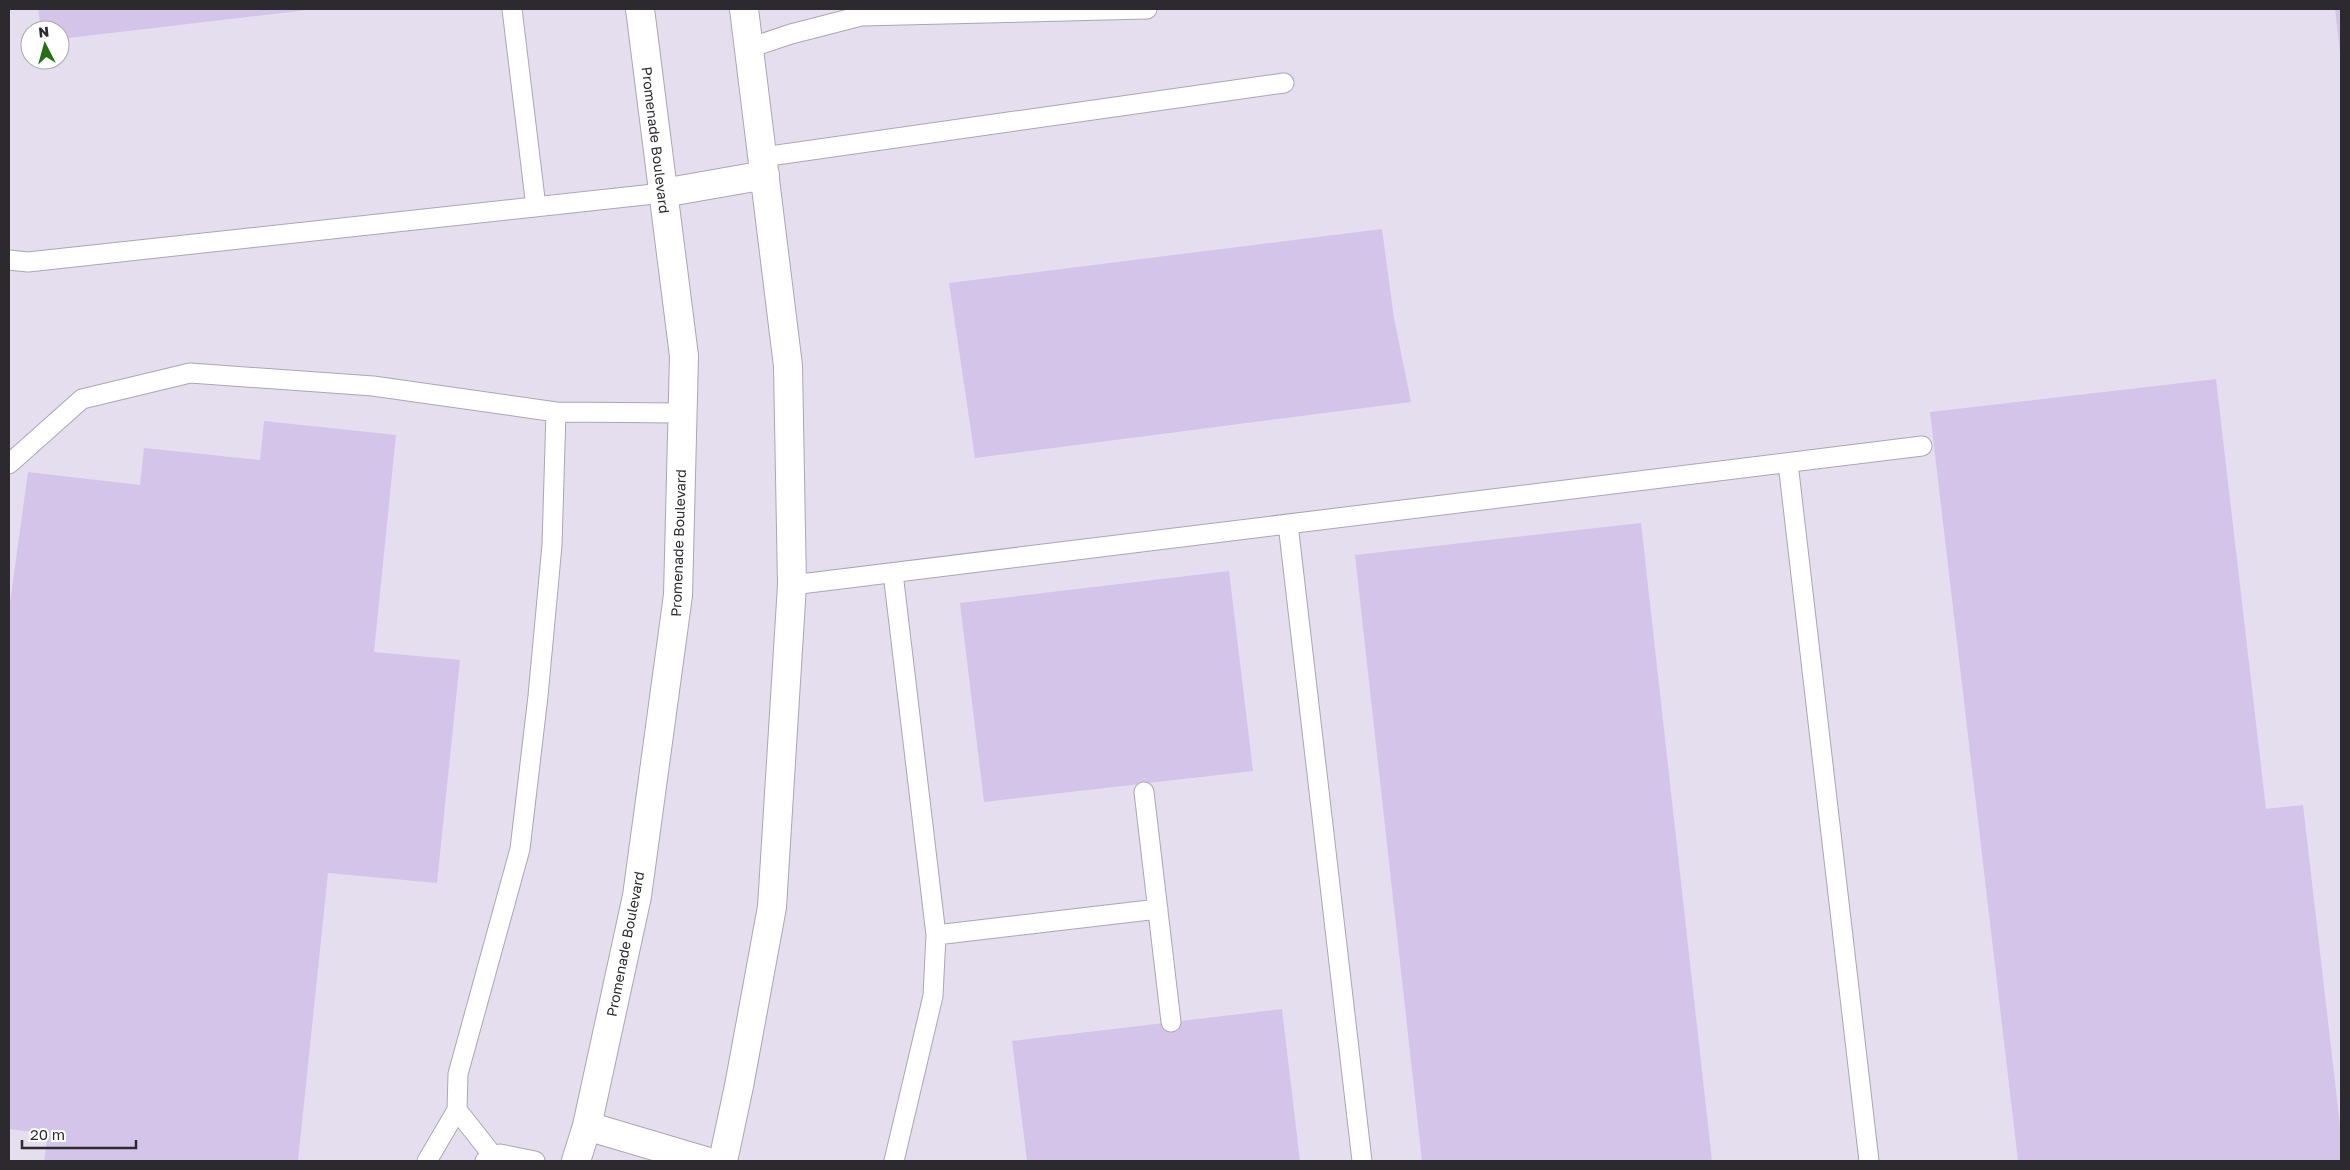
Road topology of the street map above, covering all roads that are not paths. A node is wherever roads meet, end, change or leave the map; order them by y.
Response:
1 (512, 9) edge
2 (640, 9) edge
3 (744, 9) edge
4 (1148, 9) edge
5 (860, 12) edge
6 (749, 48) junction
7 (1284, 83) dead end
8 (763, 166) junction
9 (663, 193) junction
10 (536, 207) junction
11 (9, 260) edge
12 (556, 412) junction
13 (682, 413) junction
14 (1922, 446) dead end
15 (1788, 463) junction
16 (9, 464) edge
17 (1288, 524) junction
18 (893, 573) junction
19 (792, 585) junction
20 (1144, 792) dead end
21 (1158, 909) junction
22 (936, 935) junction
23 (1171, 1022) dead end
24 (457, 1110) junction
25 (587, 1126) junction
26 (490, 1159) edge
27 (427, 1161) edge
28 (535, 1161) edge
29 (576, 1161) edge
30 (705, 1161) edge
31 (722, 1161) edge
32 (894, 1161) edge
33 (1362, 1161) edge
34 (1868, 1161) edge

1 - 10 lane
2 - 9 street, Promenade Boulevard
3 - 6 street
4 - 5 lane
5 - 6 lane
6 - 8 street
7 - 8 lane
8 - 9 street
8 - 19 street
9 - 10 lane
9 - 13 street, Promenade Boulevard
10 - 11 lane
12 - 13 lane
12 - 16 lane
12 - 24 lane
13 - 25 street, Promenade Boulevard
14 - 15 lane
15 - 17 lane
15 - 34 lane
17 - 18 lane
17 - 33 lane
18 - 19 lane
18 - 22 lane
19 - 31 street
20 - 21 lane
21 - 22 lane
21 - 23 lane
22 - 32 lane
24 - 26 lane
24 - 27 lane
25 - 29 street, Promenade Boulevard
25 - 30 street
26 - 28 lane

